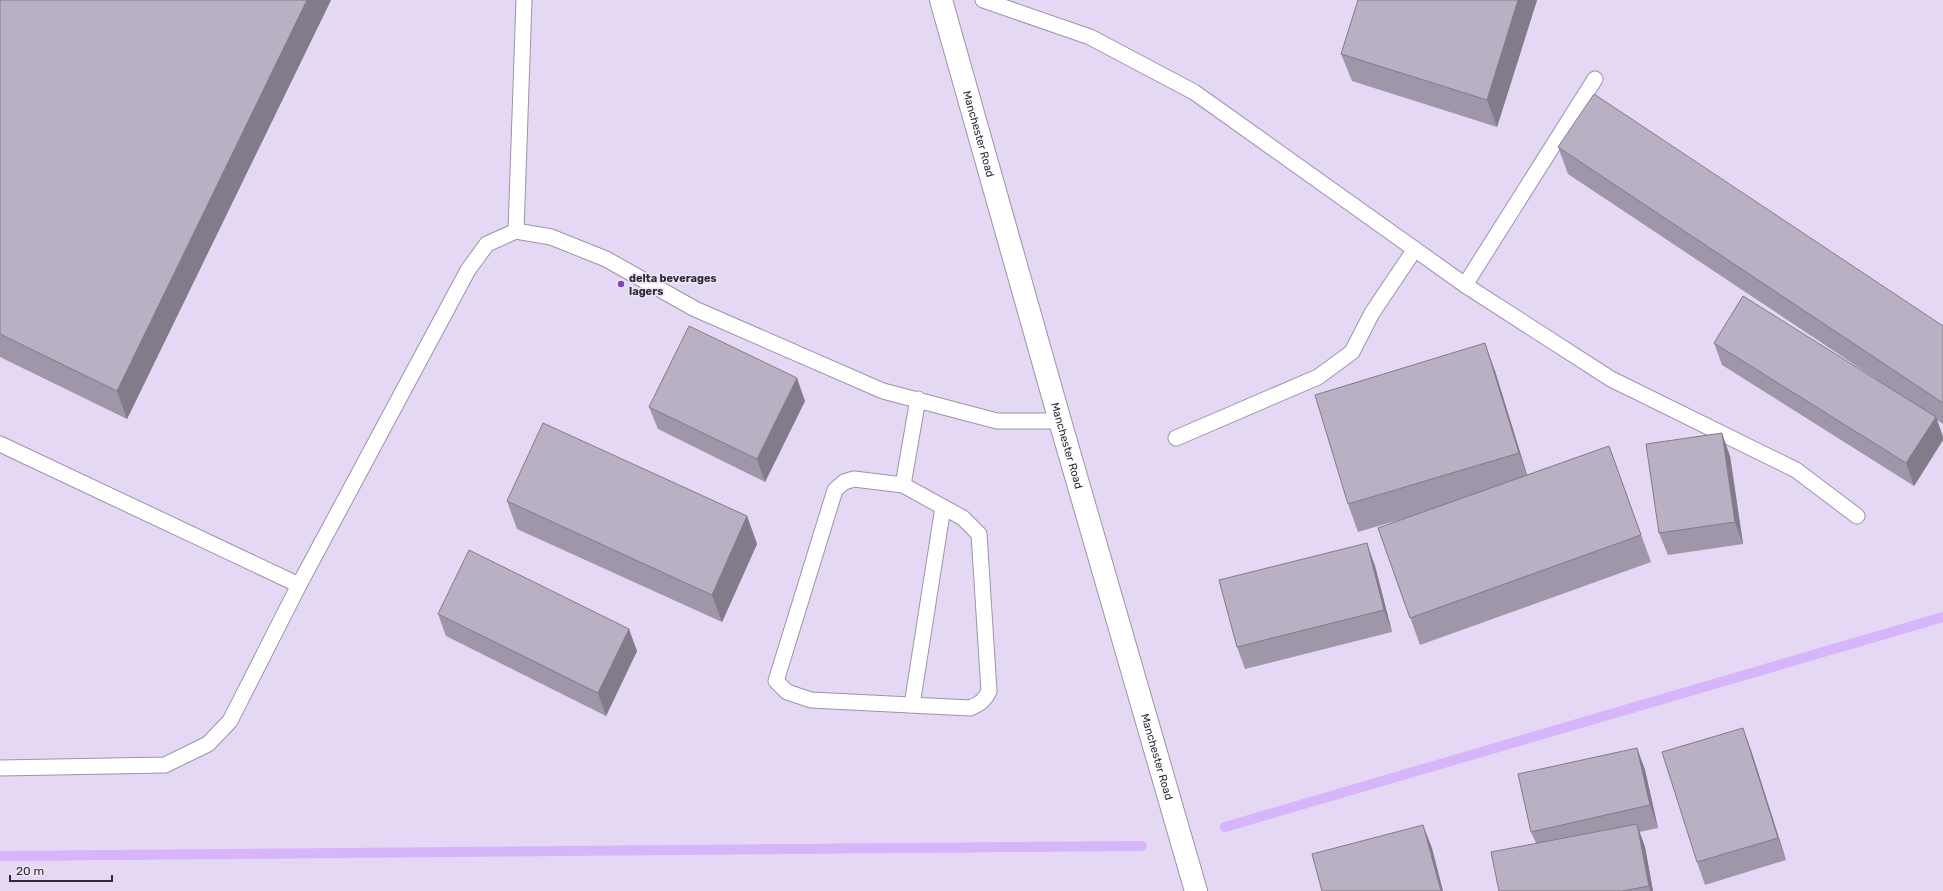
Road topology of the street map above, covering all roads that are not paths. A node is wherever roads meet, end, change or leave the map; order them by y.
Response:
1 (524, 0) edge
2 (940, 0) edge
3 (983, 0) edge
4 (1595, 79) dead end
5 (516, 231) junction
6 (1415, 249) junction
7 (1465, 285) junction
8 (918, 399) junction
9 (1060, 422) junction
10 (1176, 438) dead end
11 (0, 444) edge
12 (903, 485) junction
13 (943, 507) junction
14 (1857, 516) dead end
15 (299, 586) junction
16 (912, 705) junction
17 (0, 768) edge
18 (1196, 891) edge

1 - 5 lane
2 - 9 street, Manchester Road
3 - 6 lane
4 - 7 lane
5 - 8 lane
5 - 15 lane
6 - 7 lane
6 - 10 lane
7 - 14 lane
8 - 9 lane
8 - 12 lane
9 - 18 street, Manchester Road
11 - 15 lane
12 - 13 lane
12 - 16 lane
13 - 16 lane
13 - 16 lane
15 - 17 lane

